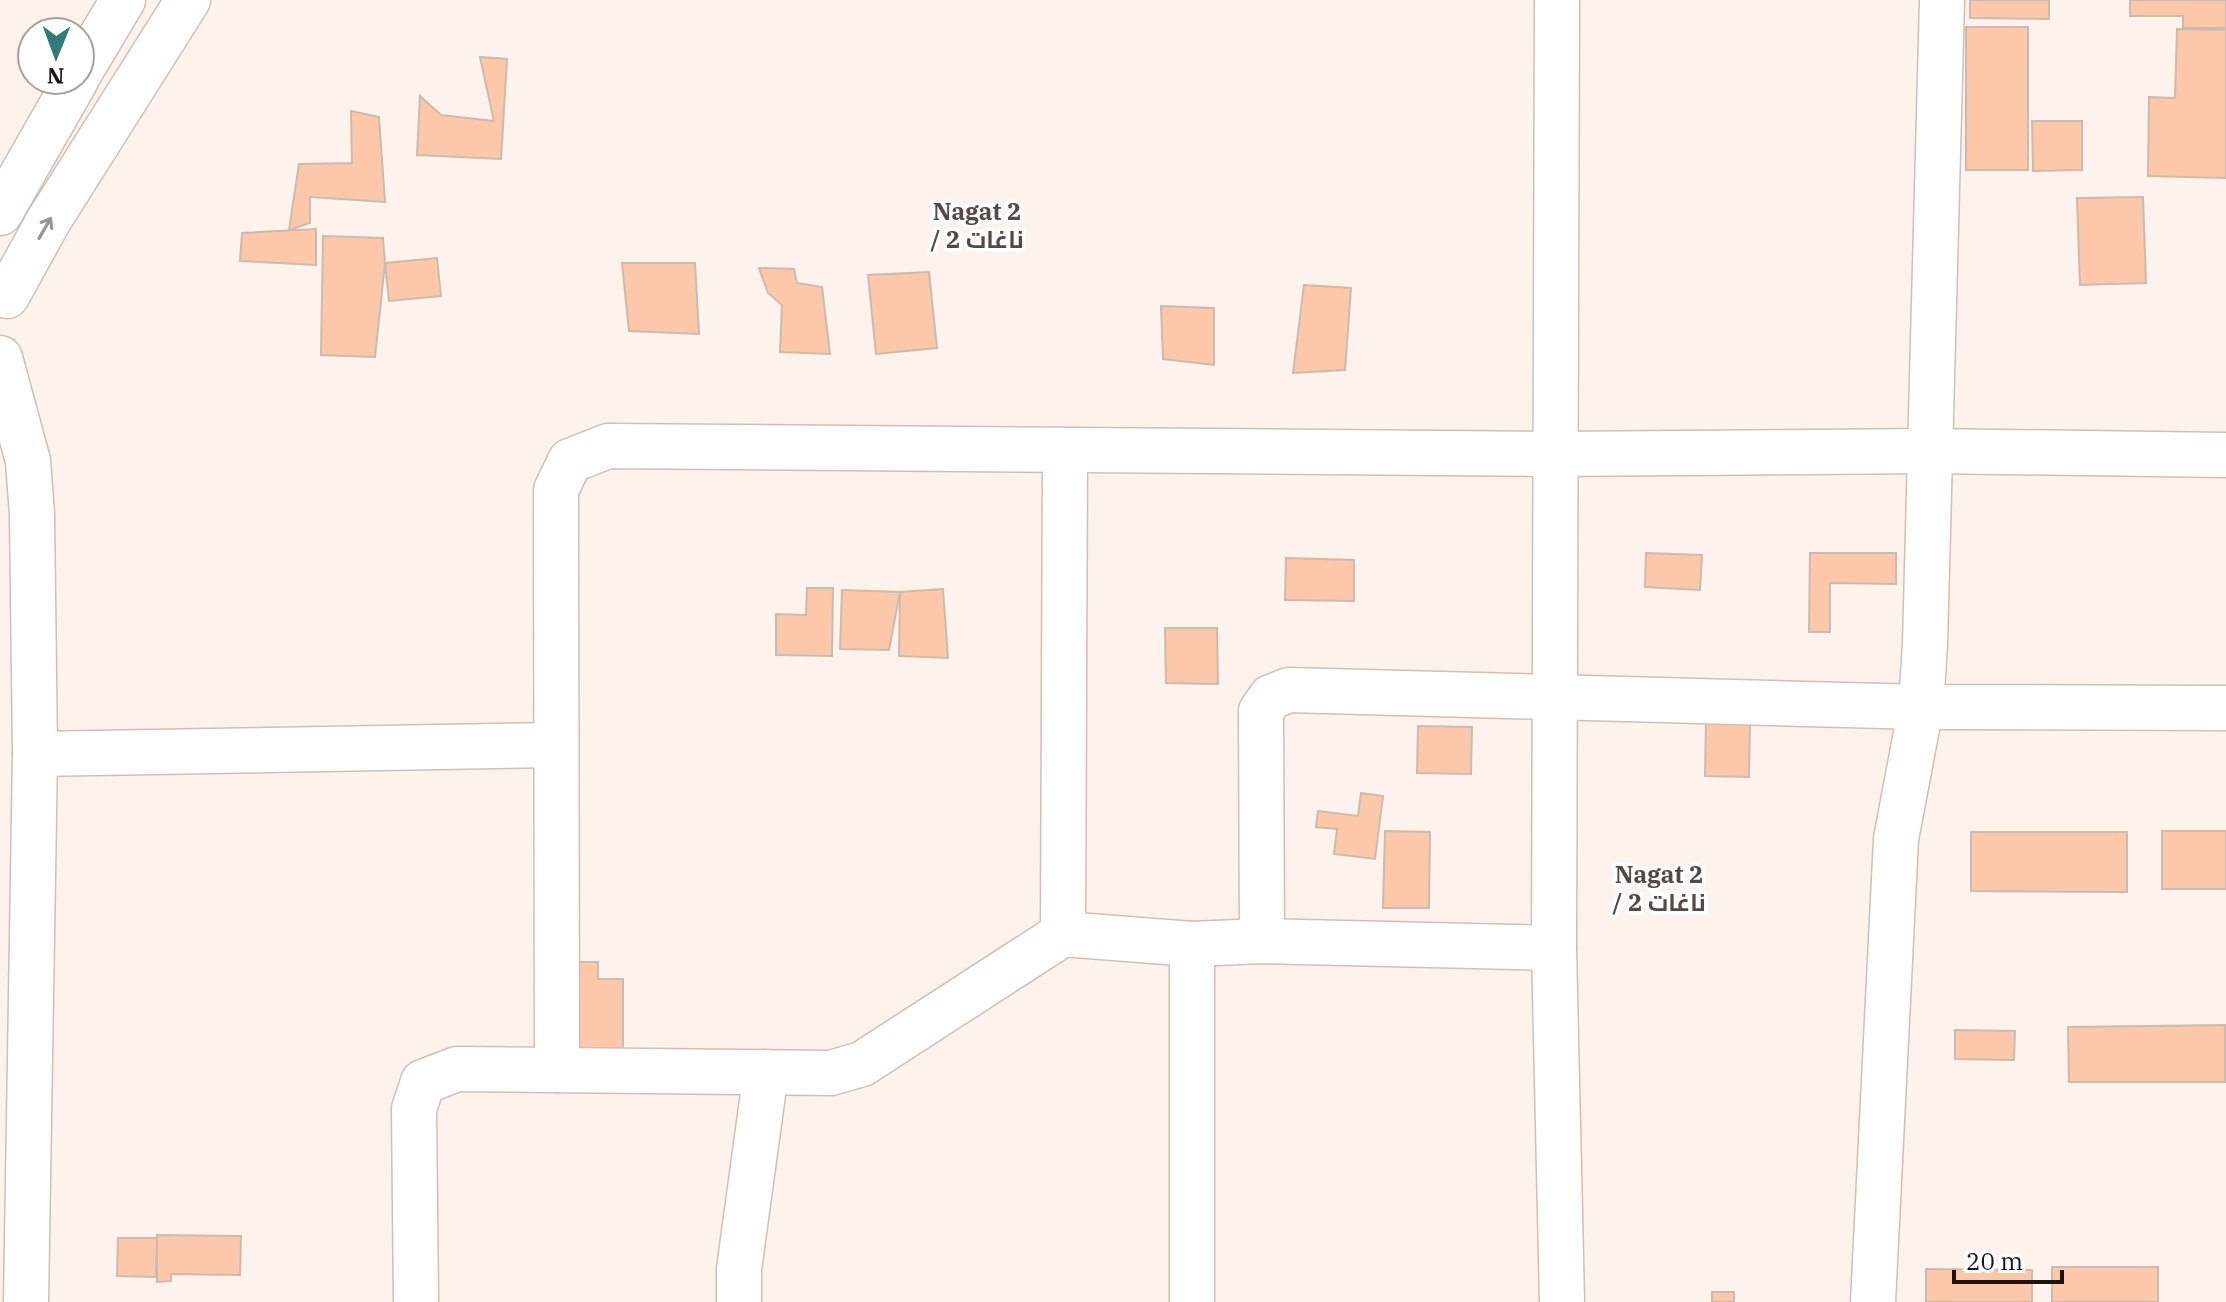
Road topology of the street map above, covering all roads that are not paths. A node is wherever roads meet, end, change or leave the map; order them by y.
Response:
1 (123, 0) edge
2 (188, 0) edge
3 (1557, 0) edge
4 (1942, 0) edge
5 (96, 45) edge
6 (67, 96) edge
7 (0, 213) edge
8 (4, 291) edge
9 (0, 339) edge
10 (0, 358) edge
11 (1065, 451) junction
12 (1932, 451) junction
13 (1554, 454) junction
14 (2226, 455) edge
15 (1554, 698) junction
16 (1921, 707) junction
17 (2226, 708) edge
18 (556, 745) junction
19 (35, 754) junction
20 (1063, 934) junction
21 (1262, 941) junction
22 (1192, 944) junction
23 (1554, 948) junction
24 (557, 1070) junction
25 (766, 1072) junction
26 (26, 1302) edge
27 (416, 1302) edge
28 (739, 1302) edge
29 (1192, 1302) edge
30 (1562, 1302) edge
31 (1873, 1302) edge

1 - 5 street
8 -> 2 street
3 - 13 street
4 - 12 street
6 - 7 street
8 - 9 street
10 - 19 street
11 - 13 street
11 - 18 street
11 - 20 street
12 - 13 street
12 - 14 street
12 - 16 street
13 - 15 street
15 - 16 street
15 - 21 street
15 - 23 street
16 - 17 street
16 - 31 street
18 - 19 street
18 - 24 street
19 - 26 street
20 - 22 street
20 - 25 street
21 - 22 street
21 - 23 street
22 - 29 street
23 - 30 street
24 - 25 street
24 - 27 street
25 - 28 street

